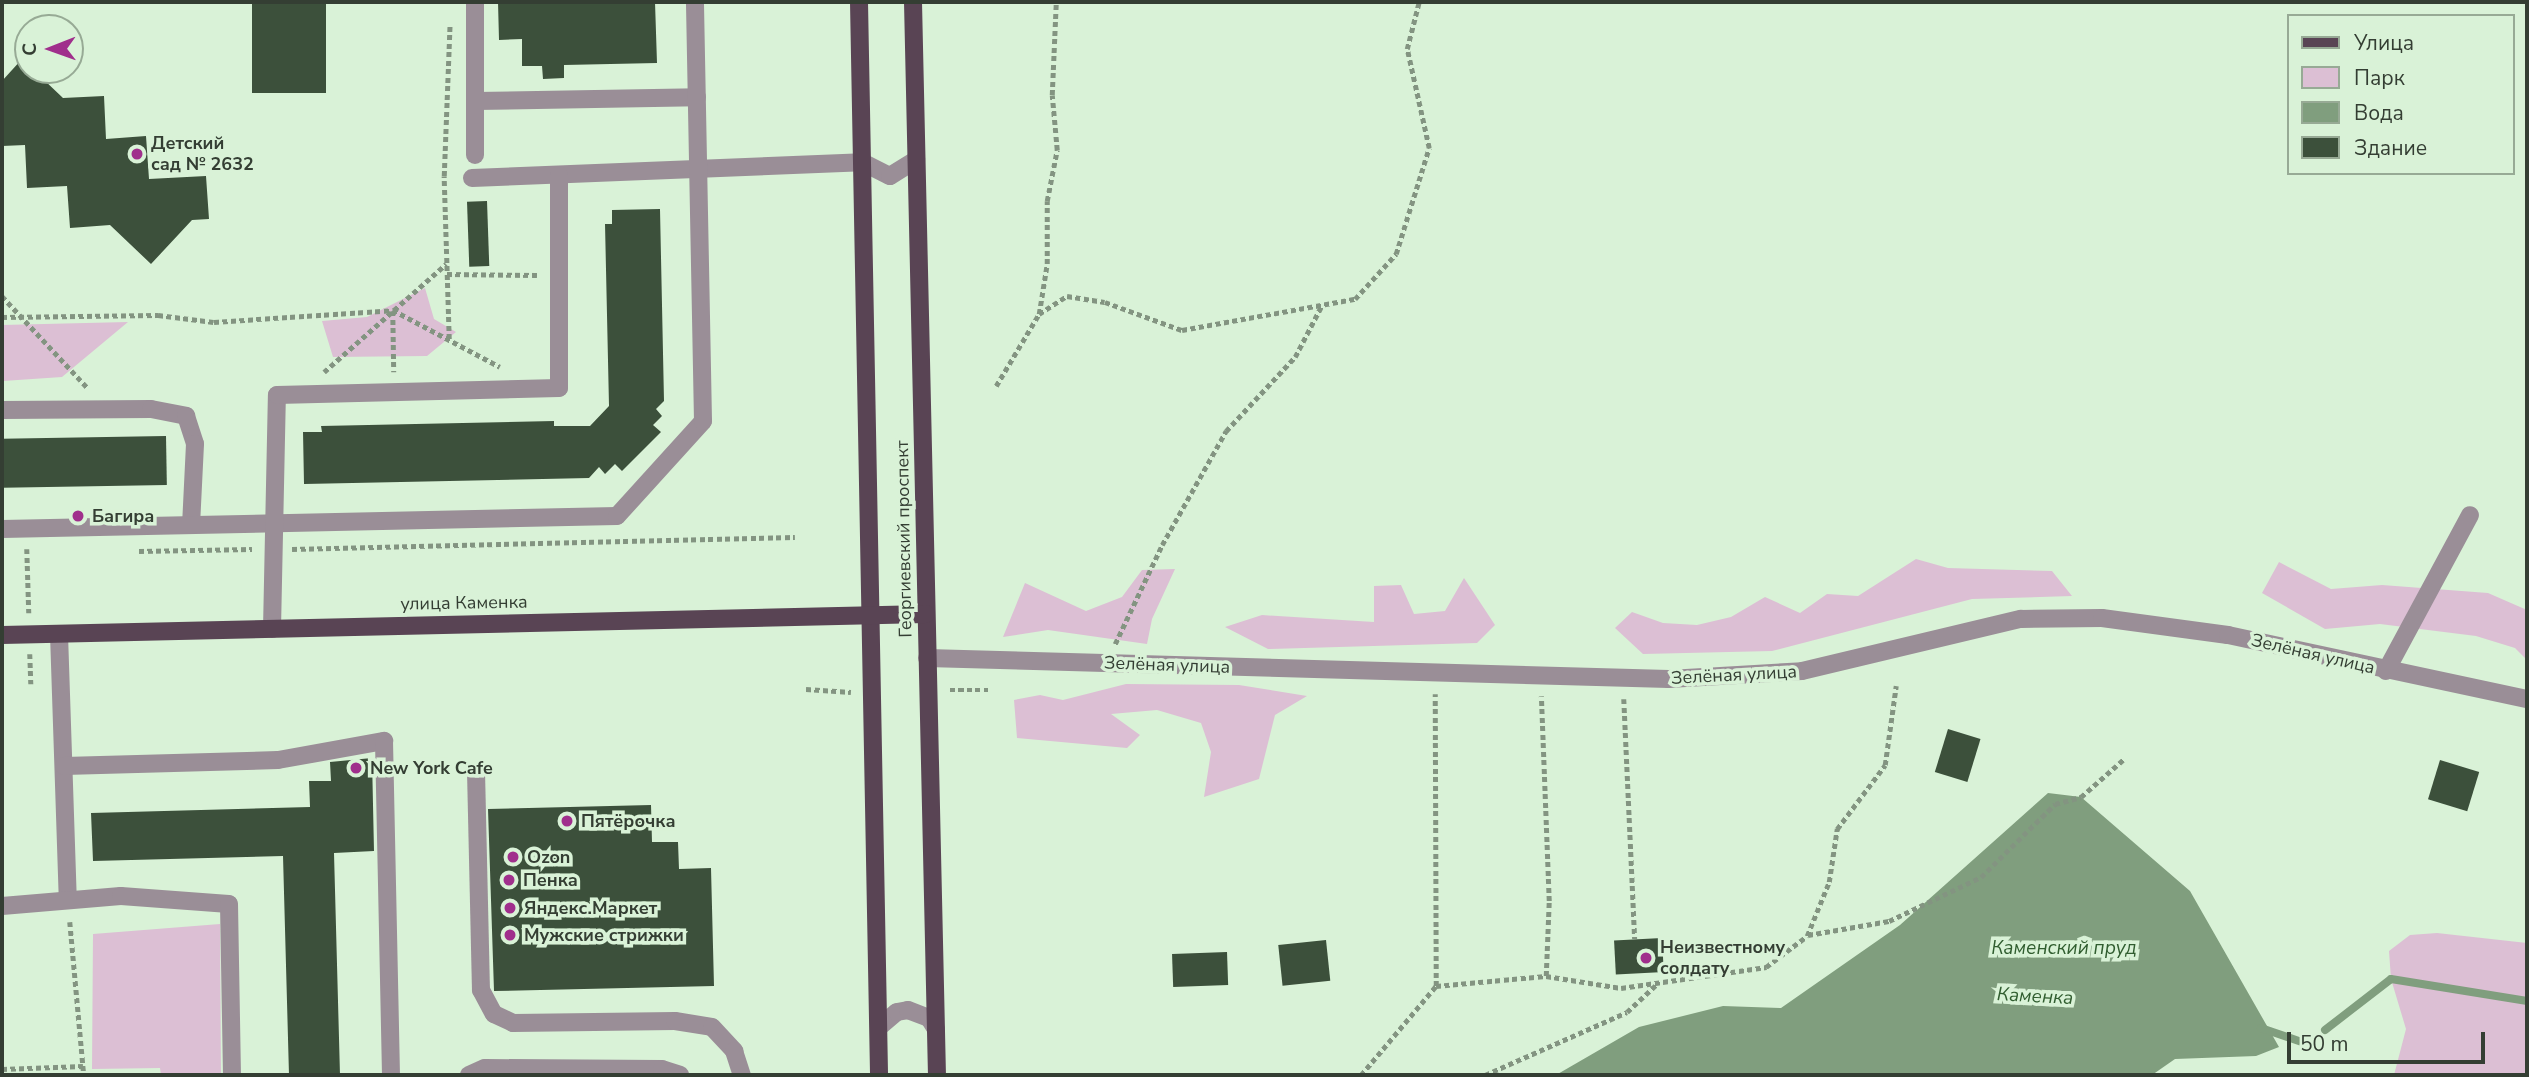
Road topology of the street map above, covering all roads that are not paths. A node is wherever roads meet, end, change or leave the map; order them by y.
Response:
1 (475, 2) edge
2 (695, 2) edge
3 (859, 2) edge
4 (913, 2) edge
5 (697, 97) junction
6 (476, 101) junction
7 (475, 155) dead end
8 (916, 160) junction
9 (862, 162) junction
10 (698, 169) junction
11 (559, 175) junction
12 (472, 178) dead end
13 (2, 410) edge
14 (2470, 515) dead end
15 (273, 523) junction
16 (191, 525) junction
17 (2, 529) edge
18 (926, 614) junction
19 (871, 615) junction
20 (272, 629) junction
21 (59, 634) junction
22 (2, 635) edge
23 (927, 658) junction
24 (2386, 671) junction
25 (2527, 699) edge
26 (64, 766) junction
27 (476, 771) dead end
28 (68, 900) junction
29 (2, 906) edge
30 (879, 1027) junction
31 (936, 1029) junction
32 (232, 1075) edge
33 (391, 1075) edge
34 (469, 1075) edge
35 (680, 1075) edge
36 (742, 1075) edge
37 (879, 1075) edge
38 (937, 1075) edge

1 - 6 street
2 - 5 street
3 - 9 main road, Георгиевский проспект
4 - 8 main road, Георгиевский проспект
5 - 6 street
5 - 10 street
6 - 7 street
8 - 9 street
8 - 18 main road, Георгиевский проспект
9 - 10 street
9 - 19 main road, Георгиевский проспект
10 - 11 street
10 - 15 street
11 - 12 street
11 - 15 street
13 - 16 street
14 - 24 street
15 - 16 street
15 - 20 street
16 - 17 street
18 - 19 main road, улица Каменка
18 - 23 main road, Георгиевский проспект
19 - 20 main road, улица Каменка
19 - 30 main road, Георгиевский проспект
20 - 21 main road, улица Каменка
21 - 22 main road, улица Каменка
21 - 26 street
23 - 24 street, Зелёная улица
23 - 31 main road, Георгиевский проспект
24 - 25 street, Зелёная улица
26 - 28 street
26 - 33 street
27 - 36 street
28 - 29 street
28 - 32 street
30 - 31 street
30 - 37 main road, Георгиевский проспект
31 - 38 main road, Георгиевский проспект
34 - 35 street

